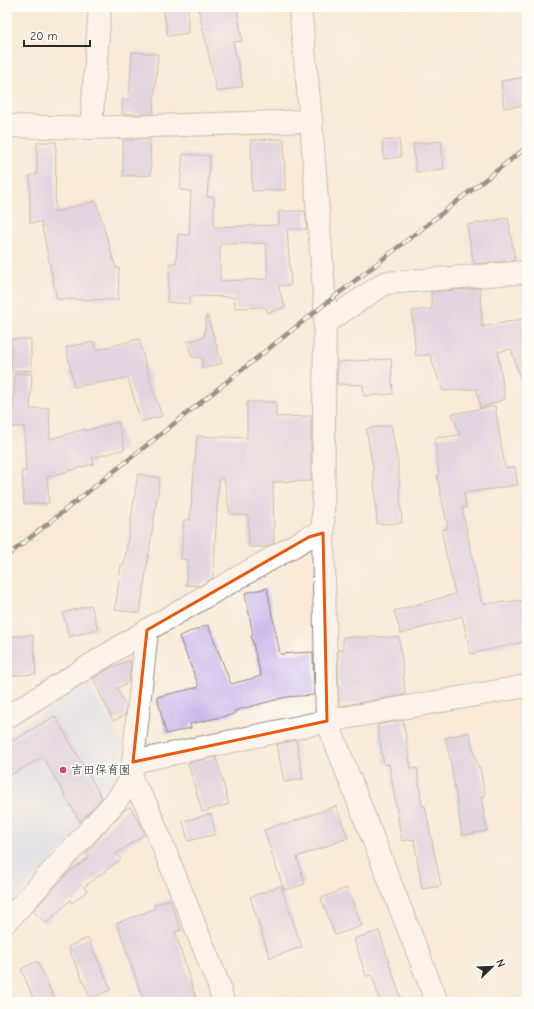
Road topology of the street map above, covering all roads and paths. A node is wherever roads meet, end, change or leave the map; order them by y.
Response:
1 (100, 7) edge
2 (300, 7) edge
3 (311, 121) junction
4 (7, 126) edge
5 (91, 128) junction
6 (527, 272) edge
7 (326, 323) junction
8 (323, 533) junction
9 (147, 630) junction
10 (527, 686) edge
11 (7, 717) edge
12 (327, 721) junction
13 (132, 771) junction
14 (7, 921) edge
15 (223, 1002) edge
16 (437, 1002) edge

1 - 5 street
2 - 3 street
3 - 5 street
3 - 7 street
4 - 5 street
6 - 7 street
7 - 8 street
8 - 9 street
8 - 12 street
9 - 11 street
9 - 13 street
10 - 12 street
12 - 13 street
12 - 16 street
13 - 14 street
13 - 15 street

